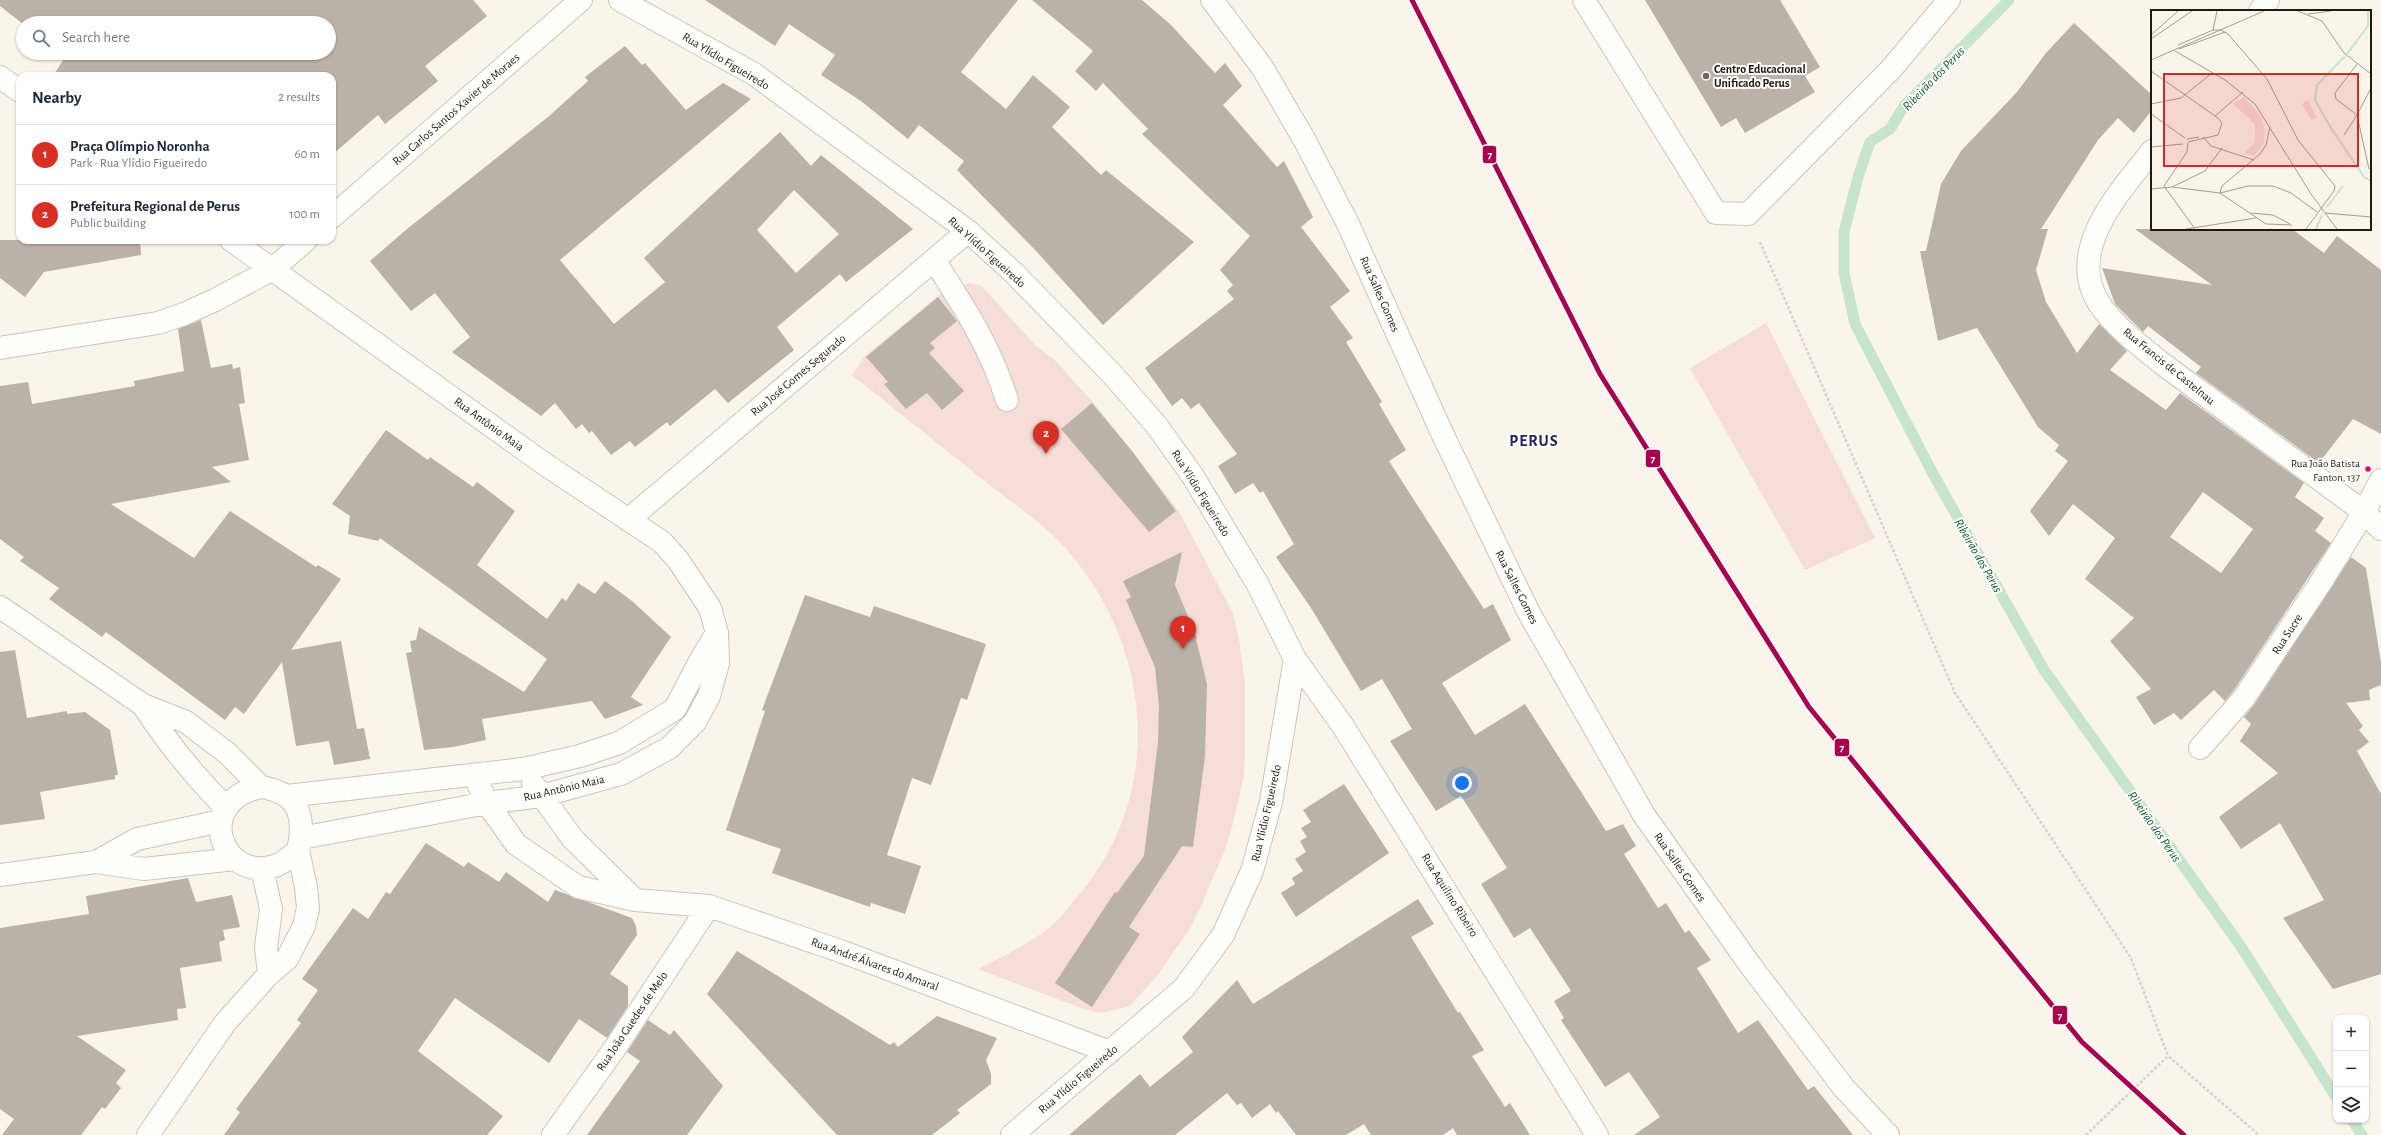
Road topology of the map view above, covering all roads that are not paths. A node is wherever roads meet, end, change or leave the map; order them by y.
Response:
1 (581, 0) edge
2 (620, 0) edge
3 (1212, 0) edge
4 (1584, 0) edge
5 (1949, 0) edge
6 (2268, 0) edge
7 (2261, 10) edge
8 (0, 77) edge
9 (16, 88) edge
10 (2151, 152) edge
11 (336, 214) edge
12 (968, 231) junction
13 (237, 244) edge
14 (301, 244) edge
15 (934, 260) junction
16 (272, 269) junction
17 (0, 348) edge
18 (1006, 400) dead end
19 (2381, 480) edge
20 (2364, 512) junction
21 (628, 520) junction
22 (2381, 529) edge
23 (0, 608) edge
24 (717, 633) junction
25 (1295, 659) junction
26 (143, 705) junction
27 (2200, 748) dead end
28 (523, 769) junction
29 (474, 775) junction
30 (261, 787) junction
31 (287, 796) junction
32 (541, 796) junction
33 (487, 803) junction
34 (223, 814) junction
35 (299, 844) junction
36 (235, 859) junction
37 (96, 862) junction
38 (262, 868) junction
39 (0, 875) edge
40 (635, 900) junction
41 (709, 906) junction
42 (269, 974) junction
43 (1110, 1052) junction
44 (148, 1135) edge
45 (553, 1135) edge
46 (1012, 1135) edge
47 (1598, 1135) edge
48 (1888, 1135) edge

1 - 11 street, Rua Carlos Santos Xavier de Moraes
2 - 12 street, Rua Ylídio Figueiredo
3 - 48 street, Rua Salles Gomes
4 - 5 street
6 - 7 street
8 - 9 street
10 - 20 street, Rua Francis de Castelnau
12 - 15 street, Rua José Gomes Segurado
12 - 25 street, Rua Ylídio Figueiredo
13 - 16 street, Rua Antônio Maia
14 - 16 street
15 - 18 street
15 - 21 street, Rua José Gomes Segurado
16 - 17 street
16 - 21 street, Rua Antônio Maia
19 - 20 street, Rua Sucre
20 - 22 street, Rua Francis de Castelnau
20 - 27 street, Rua Sucre
21 - 24 street, Rua Antônio Maia
23 - 26 street
24 - 28 street
24 - 32 street, Rua Antônio Maia
25 - 43 street, Rua Ylídio Figueiredo
25 - 47 street, Rua Aquilino Ribeiro
26 - 30 street
26 - 34 street
28 - 29 street
28 - 32 street
29 - 31 street
29 - 33 street, Rua André Álvares do Amaral
30 - 31 street
30 - 34 street
31 - 35 street
32 - 33 street, Rua Antônio Maia
32 - 40 street
33 - 35 street, Rua Antônio Maia
33 - 40 street, Rua André Álvares do Amaral
34 - 36 street
34 - 37 street
35 - 38 street
35 - 42 street
36 - 37 street
36 - 38 street
37 - 39 street
38 - 42 street
40 - 41 street, Rua André Álvares do Amaral
41 - 43 street, Rua André Álvares do Amaral
41 - 45 street, Rua João Guedes de Melo
42 - 44 street
43 - 46 street, Rua Ylídio Figueiredo

